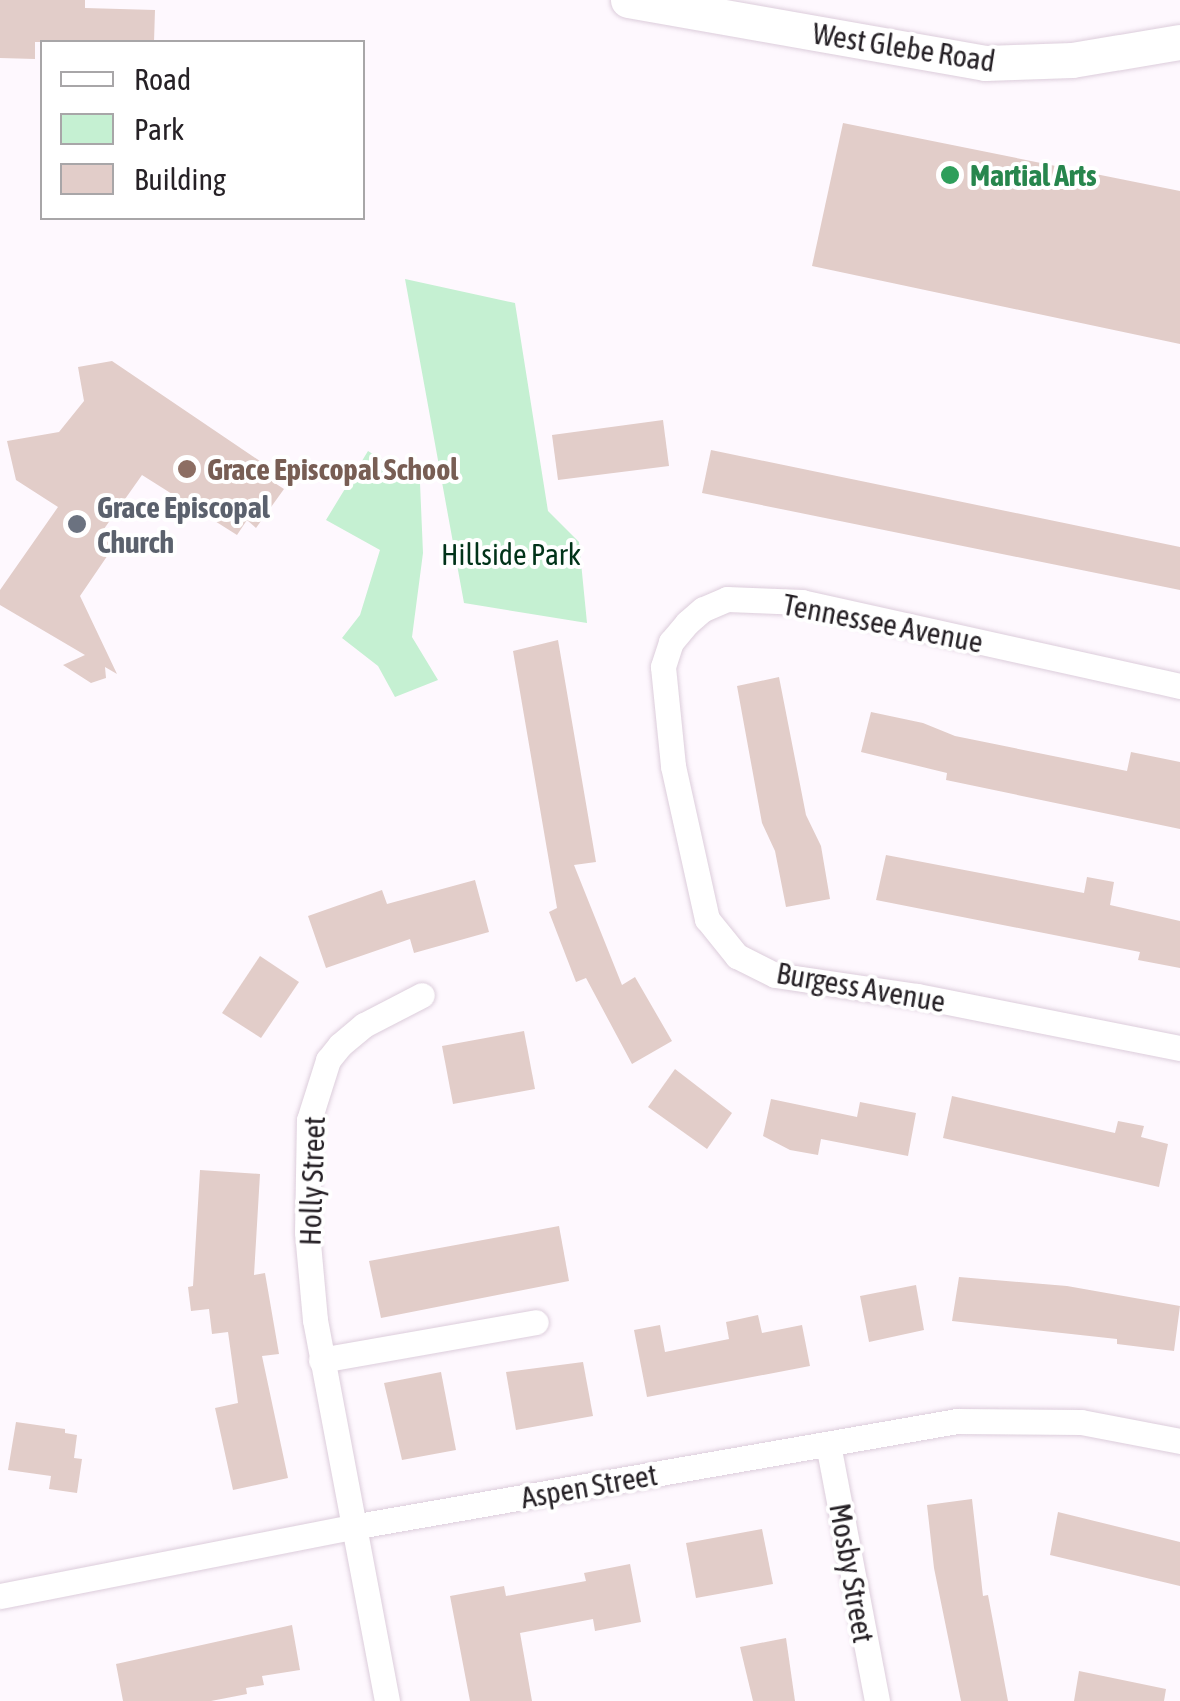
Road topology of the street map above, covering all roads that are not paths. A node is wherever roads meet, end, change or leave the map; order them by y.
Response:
1 (628, 0) edge
2 (1180, 42) edge
3 (1180, 686) edge
4 (665, 715) joint
5 (422, 995) dead end
6 (1180, 1048) edge
7 (536, 1322) dead end
8 (321, 1360) junction
9 (1180, 1441) edge
10 (828, 1444) junction
11 (352, 1527) junction
12 (0, 1596) edge
13 (386, 1701) edge
14 (877, 1701) edge

1 - 2 main road, West Glebe Road
3 - 4 street, Tennessee Avenue
4 - 6 street, Burgess Avenue
5 - 8 street, Holly Street
7 - 8 street
8 - 11 street, Holly Street
9 - 10 street, Aspen Street
10 - 11 street, Aspen Street
10 - 14 street, Mosby Street
11 - 12 street, Aspen Street
11 - 13 street, Holly Street

